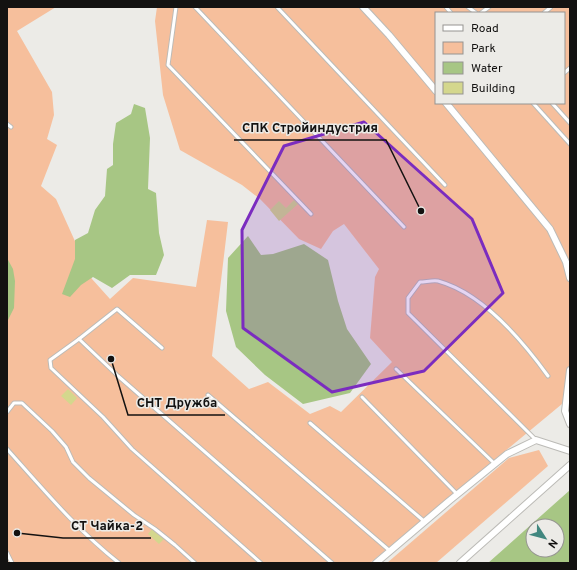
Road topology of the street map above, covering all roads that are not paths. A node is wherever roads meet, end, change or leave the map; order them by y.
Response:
1 (176, 7) edge
2 (195, 7) edge
3 (277, 7) edge
4 (363, 7) edge
5 (435, 90) edge
6 (447, 104) edge
7 (534, 104) edge
8 (553, 104) edge
9 (570, 123) edge
10 (7, 124) edge
11 (11, 127) dead end
12 (570, 144) edge
13 (445, 185) dead end
14 (311, 214) dead end
15 (404, 227) dead end
16 (570, 278) edge
17 (78, 339) junction
18 (162, 348) dead end
19 (396, 369) dead end
20 (570, 370) edge
21 (548, 376) dead end
22 (208, 395) dead end
23 (362, 397) dead end
24 (7, 412) edge
25 (310, 423) dead end
26 (570, 424) edge
27 (536, 440) junction
28 (7, 449) edge
29 (570, 451) edge
30 (495, 464) junction
31 (570, 465) edge
32 (457, 494) junction
33 (425, 522) junction
34 (390, 551) junction
35 (7, 553) edge
36 (12, 563) edge
37 (119, 563) edge
38 (195, 563) edge
39 (261, 563) edge
40 (332, 563) edge
41 (376, 563) edge
42 (460, 563) edge

1 - 14 lane
2 - 15 lane
3 - 13 lane
4 - 5 street
6 - 16 street
7 - 12 lane
8 - 9 lane
10 - 11 lane
17 - 18 lane
17 - 39 lane
17 - 40 lane
19 - 30 lane
20 - 26 street
21 - 27 lane
22 - 34 lane
23 - 32 lane
24 - 38 lane
25 - 33 lane
27 - 29 street
27 - 30 street
28 - 37 lane
30 - 32 street
31 - 42 street
32 - 33 street
33 - 34 street
34 - 41 street
35 - 36 lane

